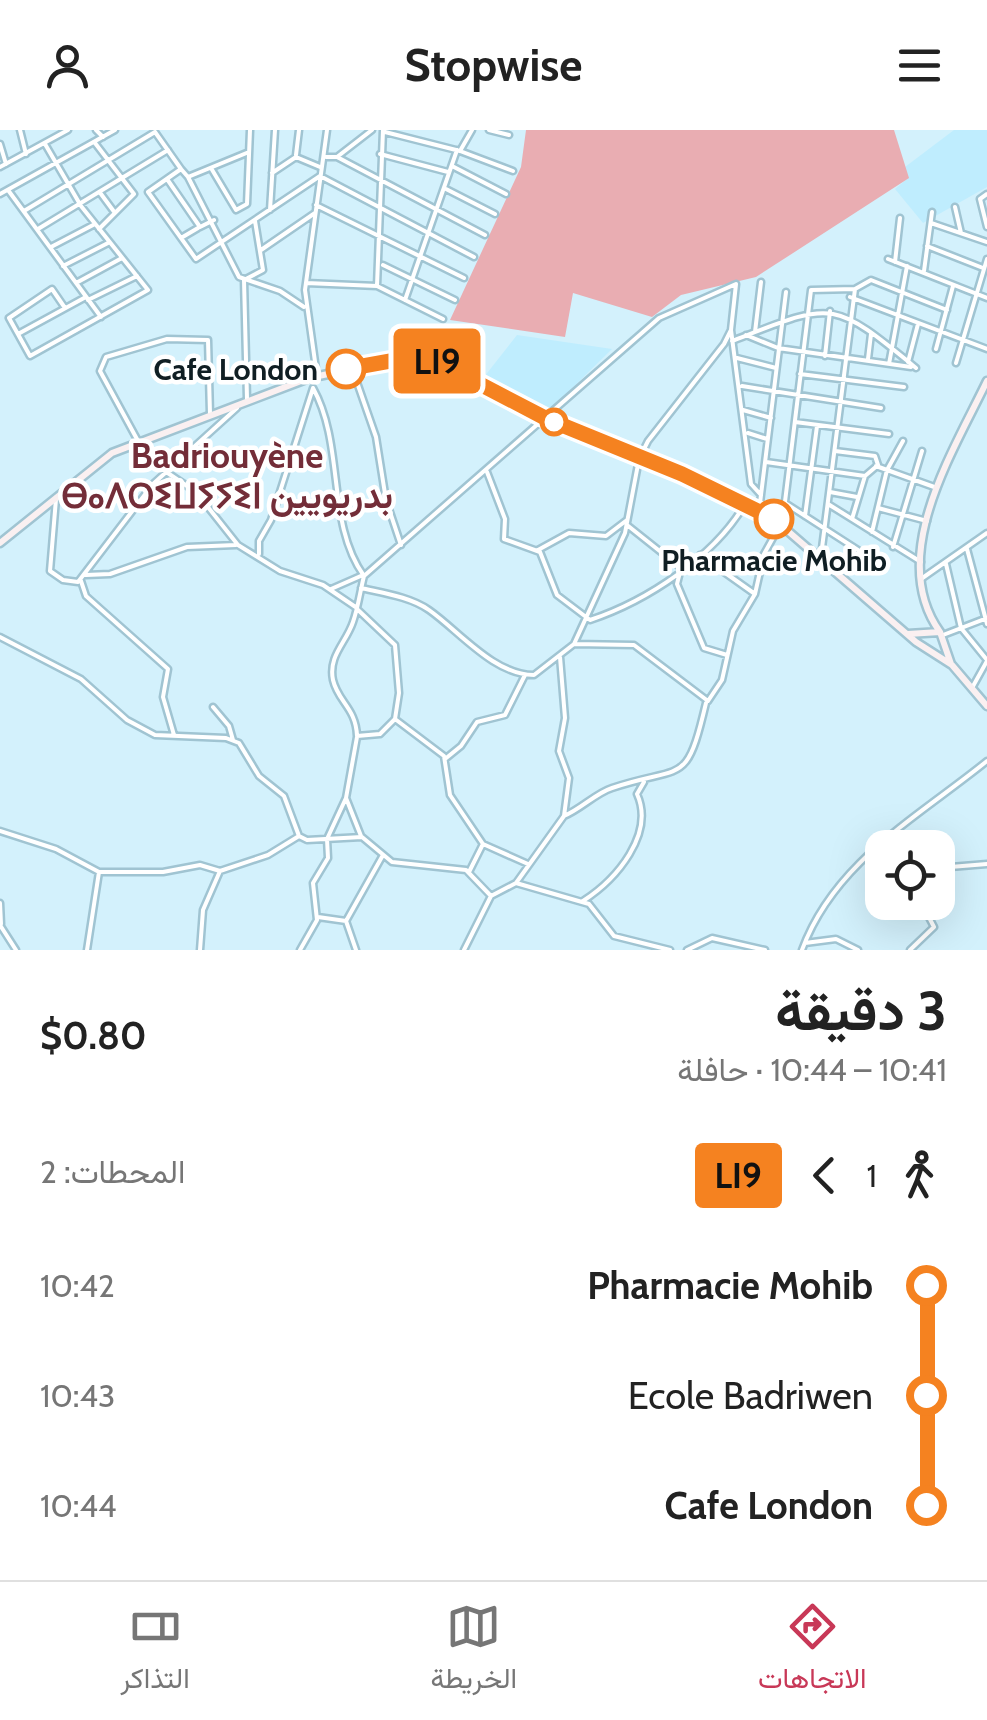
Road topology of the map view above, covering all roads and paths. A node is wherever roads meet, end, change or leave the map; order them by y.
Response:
1 (21, 130) edge
2 (68, 130) edge
3 (96, 130) edge
4 (115, 130) edge
5 (250, 130) edge
6 (275, 130) edge
7 (299, 130) edge
8 (327, 130) edge
9 (372, 130) edge
10 (472, 130) edge
11 (490, 130) edge
12 (155, 131) edge
13 (383, 131) edge
14 (509, 135) dead end
15 (103, 138) junction
16 (95, 143) junction
17 (0, 144) edge
18 (45, 144) junction
19 (168, 150) junction
20 (458, 150) junction
21 (249, 152) junction
22 (26, 154) junction
23 (380, 154) junction
24 (296, 156) junction
25 (337, 157) junction
26 (323, 158) junction
27 (109, 162) junction
28 (6, 164) junction
29 (56, 164) junction
30 (0, 167) edge
31 (210, 167) junction
32 (321, 168) junction
33 (181, 169) junction
34 (451, 169) junction
35 (514, 171) dead end
36 (272, 172) junction
37 (320, 176) junction
38 (188, 177) junction
39 (167, 179) junction
40 (378, 179) junction
41 (122, 181) junction
42 (69, 186) junction
43 (444, 188) junction
44 (8, 190) junction
45 (0, 194) edge
46 (100, 194) junction
47 (506, 194) dead end
48 (987, 194) edge
49 (316, 205) junction
50 (81, 206) junction
51 (380, 208) junction
52 (955, 208) dead end
53 (24, 210) junction
54 (270, 210) junction
55 (437, 210) junction
56 (932, 212) dead end
57 (115, 213) junction
58 (315, 213) junction
59 (495, 214) dead end
60 (900, 218) dead end
61 (214, 220) junction
62 (255, 221) junction
63 (931, 222) junction
64 (97, 226) junction
65 (200, 227) junction
66 (987, 227) edge
67 (38, 229) junction
68 (961, 233) junction
69 (429, 234) junction
70 (484, 234) dead end
71 (380, 236) junction
72 (181, 238) junction
73 (224, 241) junction
74 (110, 242) junction
75 (987, 242) edge
76 (927, 246) junction
77 (51, 247) junction
78 (261, 250) junction
79 (422, 257) junction
80 (474, 257) dead end
81 (122, 258) junction
82 (888, 259) dead end
83 (987, 259) edge
84 (895, 262) junction
85 (380, 264) junction
86 (63, 266) junction
87 (906, 266) junction
88 (984, 268) junction
89 (924, 273) junction
90 (138, 276) junction
91 (464, 278) dead end
92 (412, 279) junction
93 (244, 280) junction
94 (761, 282) dead end
95 (76, 283) junction
96 (305, 283) junction
97 (954, 285) junction
98 (377, 286) junction
99 (855, 289) junction
100 (786, 292) dead end
101 (902, 294) junction
102 (977, 295) junction
103 (850, 297) junction
104 (987, 298) edge
105 (87, 299) junction
106 (405, 300) junction
107 (455, 300) dead end
108 (65, 308) junction
109 (304, 308) junction
110 (947, 310) junction
111 (808, 311) junction
112 (830, 312) junction
113 (898, 316) junction
114 (101, 317) junction
115 (444, 319) dead end
116 (852, 319) junction
117 (783, 321) junction
118 (918, 324) junction
119 (730, 330) junction
120 (755, 332) junction
121 (941, 332) junction
122 (18, 334) junction
123 (871, 334) junction
124 (746, 336) junction
125 (732, 340) junction
126 (964, 342) junction
127 (778, 348) junction
128 (987, 349) edge
129 (892, 350) junction
130 (936, 350) dead end
131 (803, 353) junction
132 (825, 356) junction
133 (736, 358) junction
134 (846, 358) junction
135 (868, 361) junction
136 (908, 362) junction
137 (956, 363) dead end
138 (889, 364) junction
139 (352, 368) junction
140 (776, 368) junction
141 (800, 374) junction
142 (313, 377) junction
143 (844, 379) junction
144 (987, 382) edge
145 (740, 385) junction
146 (904, 386) dead end
147 (313, 388) junction
148 (772, 394) junction
149 (797, 397) junction
150 (247, 399) junction
151 (840, 403) junction
152 (238, 404) junction
153 (880, 408) dead end
154 (744, 410) junction
155 (210, 414) junction
156 (771, 418) junction
157 (547, 419) junction
158 (794, 422) junction
159 (817, 426) junction
160 (838, 428) junction
161 (747, 432) junction
162 (889, 434) dead end
163 (767, 439) junction
164 (903, 441) dead end
165 (139, 442) junction
166 (128, 446) junction
167 (835, 450) junction
168 (922, 451) dead end
169 (640, 458) junction
170 (765, 462) junction
171 (789, 465) junction
172 (876, 466) junction
173 (811, 468) junction
174 (166, 470) junction
175 (887, 470) junction
176 (832, 471) junction
177 (486, 472) junction
178 (865, 476) junction
179 (911, 478) junction
180 (937, 488) junction
181 (830, 492) junction
182 (761, 495) junction
183 (857, 497) junction
184 (56, 499) junction
185 (760, 503) dead end
186 (785, 503) junction
187 (745, 504) junction
188 (828, 504) junction
189 (878, 508) junction
190 (900, 514) junction
191 (805, 516) junction
192 (852, 519) junction
193 (782, 521) junction
194 (927, 521) junction
195 (627, 522) junction
196 (824, 528) junction
197 (872, 532) junction
198 (986, 536) edge
199 (0, 543) edge
200 (238, 545) junction
201 (401, 545) junction
202 (893, 547) junction
203 (822, 548) dead end
204 (966, 549) junction
205 (538, 550) junction
206 (862, 552) dead end
207 (259, 554) junction
208 (700, 555) junction
209 (922, 562) junction
210 (946, 564) junction
211 (681, 568) junction
212 (86, 575) junction
213 (364, 576) junction
214 (921, 579) junction
215 (81, 581) junction
216 (361, 588) junction
217 (331, 589) junction
218 (755, 594) junction
219 (357, 609) junction
220 (930, 617) junction
221 (583, 618) junction
222 (986, 621) edge
223 (962, 628) junction
224 (928, 632) junction
225 (908, 634) junction
226 (0, 637) edge
227 (942, 637) junction
228 (574, 644) junction
229 (925, 647) junction
230 (935, 652) junction
231 (727, 655) junction
232 (560, 657) junction
233 (987, 660) edge
234 (952, 665) junction
235 (525, 675) junction
236 (972, 688) junction
237 (706, 701) junction
238 (987, 706) edge
239 (213, 708) dead end
240 (395, 719) junction
241 (174, 736) junction
242 (357, 736) junction
243 (233, 740) junction
244 (446, 759) junction
245 (987, 762) edge
246 (644, 781) junction
247 (346, 798) junction
248 (564, 816) junction
249 (895, 830) edge
250 (0, 831) edge
251 (300, 836) junction
252 (362, 837) junction
253 (327, 839) junction
254 (483, 844) junction
255 (383, 855) junction
256 (865, 862) edge
257 (528, 864) junction
258 (987, 864) edge
259 (955, 867) edge
260 (220, 871) junction
261 (99, 872) junction
262 (469, 872) junction
263 (516, 883) junction
264 (492, 896) junction
265 (583, 901) junction
266 (0, 904) edge
267 (318, 917) junction
268 (930, 920) edge
269 (346, 921) junction
270 (0, 925) edge
271 (805, 943) junction
272 (16, 950) edge
273 (87, 950) edge
274 (200, 950) edge
275 (300, 950) edge
276 (356, 950) edge
277 (464, 950) edge
278 (670, 950) edge
279 (686, 950) edge
280 (765, 950) edge
281 (802, 950) edge
282 (858, 950) edge
283 (910, 950) edge

1 - 22 street
2 - 18 street
3 - 15 street
4 - 15 street
5 - 21 street
6 - 36 street
7 - 24 street
8 - 26 street
9 - 25 street
10 - 20 street
11 - 14 street
12 - 19 street
12 - 27 street
13 - 20 street
13 - 23 street
15 - 16 street
16 - 27 street
16 - 29 street
17 - 28 street
18 - 22 street
18 - 29 street
19 - 33 street
19 - 41 street
20 - 34 street
20 - 35 street
21 - 31 street
21 - 31 street
22 - 28 street
23 - 34 street
23 - 40 street
24 - 32 street
24 - 36 street
25 - 26 street
25 - 40 street
26 - 32 street
27 - 41 street
27 - 42 street
28 - 30 street
29 - 42 street
29 - 44 street
31 - 38 street
32 - 37 street
33 - 38 street
33 - 39 street
34 - 43 street
34 - 47 street
36 - 54 street
37 - 49 street
37 - 51 street
37 - 54 street
38 - 61 street
39 - 65 street
39 - 72 street
40 - 51 street
40 - 55 street
41 - 46 street
41 - 57 street
42 - 50 street
42 - 53 street
43 - 55 street
43 - 59 street
44 - 45 street
44 - 53 street
46 - 50 street
46 - 57 street
48 - 66 street
49 - 58 street
49 - 71 street
50 - 64 street
50 - 67 street
51 - 69 street
51 - 71 street
52 - 68 street
53 - 67 street
54 - 62 street
55 - 69 street
55 - 70 street
56 - 63 street
57 - 64 street
58 - 78 street
58 - 96 street
60 - 84 street
61 - 65 street
61 - 73 street
62 - 73 street
62 - 78 street
63 - 68 street
63 - 76 street
64 - 74 street
64 - 77 street
65 - 72 street
67 - 77 street
68 - 75 street
69 - 79 street
69 - 80 street
71 - 79 street
71 - 85 street
72 - 73 street
73 - 93 street
74 - 81 street
74 - 86 street
76 - 88 street
76 - 89 street
77 - 86 street
78 - 93 street
79 - 91 street
79 - 92 street
81 - 90 street
81 - 95 street
82 - 84 street
83 - 88 street
84 - 87 street
85 - 92 street
85 - 98 street
86 - 95 street
87 - 89 street
87 - 101 street
88 - 102 street
89 - 97 street
90 - 105 street
90 - 114 street
92 - 106 street
92 - 107 street
93 - 109 street
93 - 150 street
94 - 120 street
95 - 105 street
96 - 98 street
96 - 109 street
97 - 102 street
97 - 110 street
98 - 106 street
99 - 101 street
99 - 103 street
99 - 111 street
100 - 117 street
101 - 110 street
101 - 113 street
102 - 104 street
102 - 126 street
103 - 113 street
103 - 116 street
105 - 108 street
105 - 114 street
106 - 115 street
108 - 122 street
108 - 122 street
109 - 142 street
110 - 121 street
111 - 112 street
111 - 117 street
111 - 131 street
112 - 116 street
112 - 132 street
113 - 118 street
113 - 129 street
114 - 122 street
116 - 123 street
116 - 134 street
117 - 120 street
117 - 127 street
118 - 121 street
118 - 136 street
119 - 125 street
119 - 157 street
119 - 169 street
120 - 124 street
121 - 126 street
121 - 130 street
123 - 129 street
123 - 135 street
124 - 125 street
124 - 127 street
125 - 133 street
126 - 128 street
126 - 137 street
127 - 131 street
127 - 140 street
129 - 136 street
129 - 138 street
131 - 132 street
131 - 141 street
132 - 134 street
133 - 140 street
133 - 145 street
134 - 135 street
134 - 143 street
135 - 138 street
136 - 138 street
139 - 142 street
139 - 157 street
139 - 201 street
140 - 148 street
141 - 143 street
141 - 149 street
142 - 147 street
142 - 150 street
143 - 146 street
143 - 151 street
144 - 180 street
145 - 148 street
145 - 154 street
147 - 207 street
147 - 213 street
148 - 149 street
148 - 156 street
149 - 151 street
149 - 158 street
150 - 152 street
151 - 153 street
151 - 160 street
152 - 155 street
152 - 174 street
154 - 156 street
154 - 161 street
155 - 165 street
155 - 165 street
156 - 163 street
157 - 169 street
157 - 177 street
158 - 159 street
158 - 171 street
159 - 160 street
159 - 173 street
160 - 162 street
160 - 167 street
161 - 163 street
161 - 182 street
163 - 170 street
164 - 175 street
165 - 166 street
166 - 174 street
166 - 184 street
167 - 172 street
167 - 176 street
168 - 179 street
169 - 187 street
169 - 195 street
170 - 171 street
170 - 182 street
171 - 173 street
171 - 186 street
172 - 175 street
172 - 178 street
173 - 176 street
173 - 191 street
174 - 200 street
174 - 212 street
175 - 179 street
175 - 189 street
176 - 178 street
176 - 181 street
177 - 201 street
177 - 205 street
178 - 183 street
179 - 180 street
179 - 190 street
180 - 194 street
181 - 183 street
181 - 188 street
182 - 185 street
183 - 192 street
184 - 199 street
184 - 215 street
186 - 191 street
186 - 193 street
187 - 193 street
187 - 208 street
188 - 192 street
188 - 196 street
189 - 190 street
189 - 197 street
190 - 194 street
190 - 202 street
191 - 196 street
192 - 197 street
193 - 218 street
193 - 225 street
194 - 209 street
195 - 205 street
195 - 211 street
195 - 221 street
196 - 203 street
196 - 206 street
197 - 202 street
198 - 204 street
200 - 207 street
200 - 212 street
201 - 213 street
202 - 209 street
204 - 210 street
204 - 222 street
205 - 221 street
207 - 217 street
208 - 211 street
208 - 218 street
209 - 214 street
210 - 214 street
210 - 223 street
211 - 221 street
211 - 231 street
212 - 215 street
213 - 216 street
213 - 217 street
214 - 220 street
215 - 241 street
216 - 219 street
216 - 235 street
217 - 219 street
218 - 231 street
219 - 240 street
219 - 242 street
220 - 224 street
220 - 227 street
221 - 228 street
222 - 223 street
223 - 227 street
223 - 233 street
224 - 225 street
224 - 227 street
224 - 229 street
225 - 229 street
226 - 241 street
227 - 230 street
227 - 234 street
228 - 232 street
228 - 237 street
229 - 230 street
230 - 234 street
231 - 237 street
232 - 235 street
232 - 248 street
233 - 236 street
234 - 236 street
235 - 244 street
236 - 238 street
237 - 246 street
239 - 243 street
240 - 242 street
240 - 244 street
241 - 243 street
242 - 247 street
243 - 251 street
244 - 254 street
245 - 249 street
246 - 248 street
246 - 265 street
247 - 252 street
247 - 253 street
248 - 257 street
250 - 261 street
251 - 253 street
251 - 260 street
252 - 253 street
252 - 255 street
253 - 267 street
254 - 257 street
254 - 262 street
255 - 262 street
255 - 269 street
256 - 271 street
257 - 263 street
258 - 259 street
260 - 261 street
260 - 274 street
261 - 273 street
262 - 264 street
263 - 264 street
263 - 265 street
264 - 277 street
265 - 278 street
266 - 270 street
267 - 269 street
267 - 275 street
268 - 283 street
269 - 276 street
270 - 272 street
271 - 281 street
271 - 282 street
279 - 280 street

